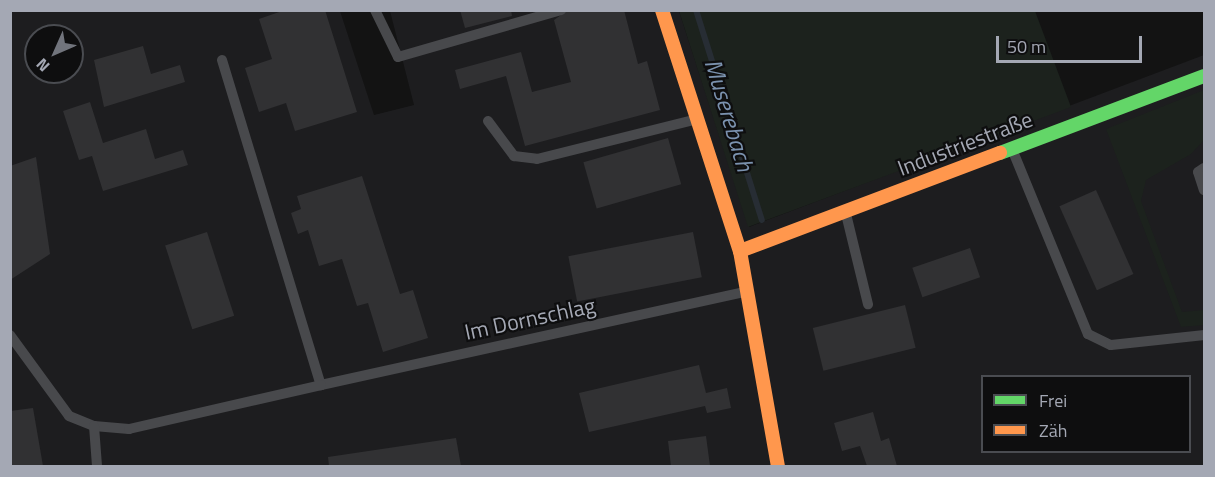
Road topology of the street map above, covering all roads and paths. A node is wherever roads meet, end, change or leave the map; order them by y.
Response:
1 (375, 10) edge
2 (561, 10) edge
3 (662, 10) edge
4 (222, 60) dead end
5 (1204, 76) edge
6 (697, 118) junction
7 (488, 121) dead end
8 (1012, 148) junction
9 (1204, 168) edge
10 (1204, 190) edge
11 (845, 212) junction
12 (740, 251) junction
13 (747, 291) junction
14 (868, 304) dead end
15 (10, 335) edge
16 (1204, 335) edge
17 (321, 385) junction
18 (94, 426) junction
19 (97, 466) edge
20 (778, 466) edge

1 - 2 lane
3 - 6 street
4 - 17 lane
5 - 8 street, Industriestraße
6 - 7 lane
6 - 12 street
8 - 11 street, Industriestraße
8 - 16 lane
9 - 10 lane
11 - 12 street, Industriestraße
11 - 14 lane
12 - 13 street
13 - 17 lane, Im Dornschlag
13 - 20 street
15 - 18 lane, Im Dornschlag
17 - 18 lane, Im Dornschlag
18 - 19 lane

